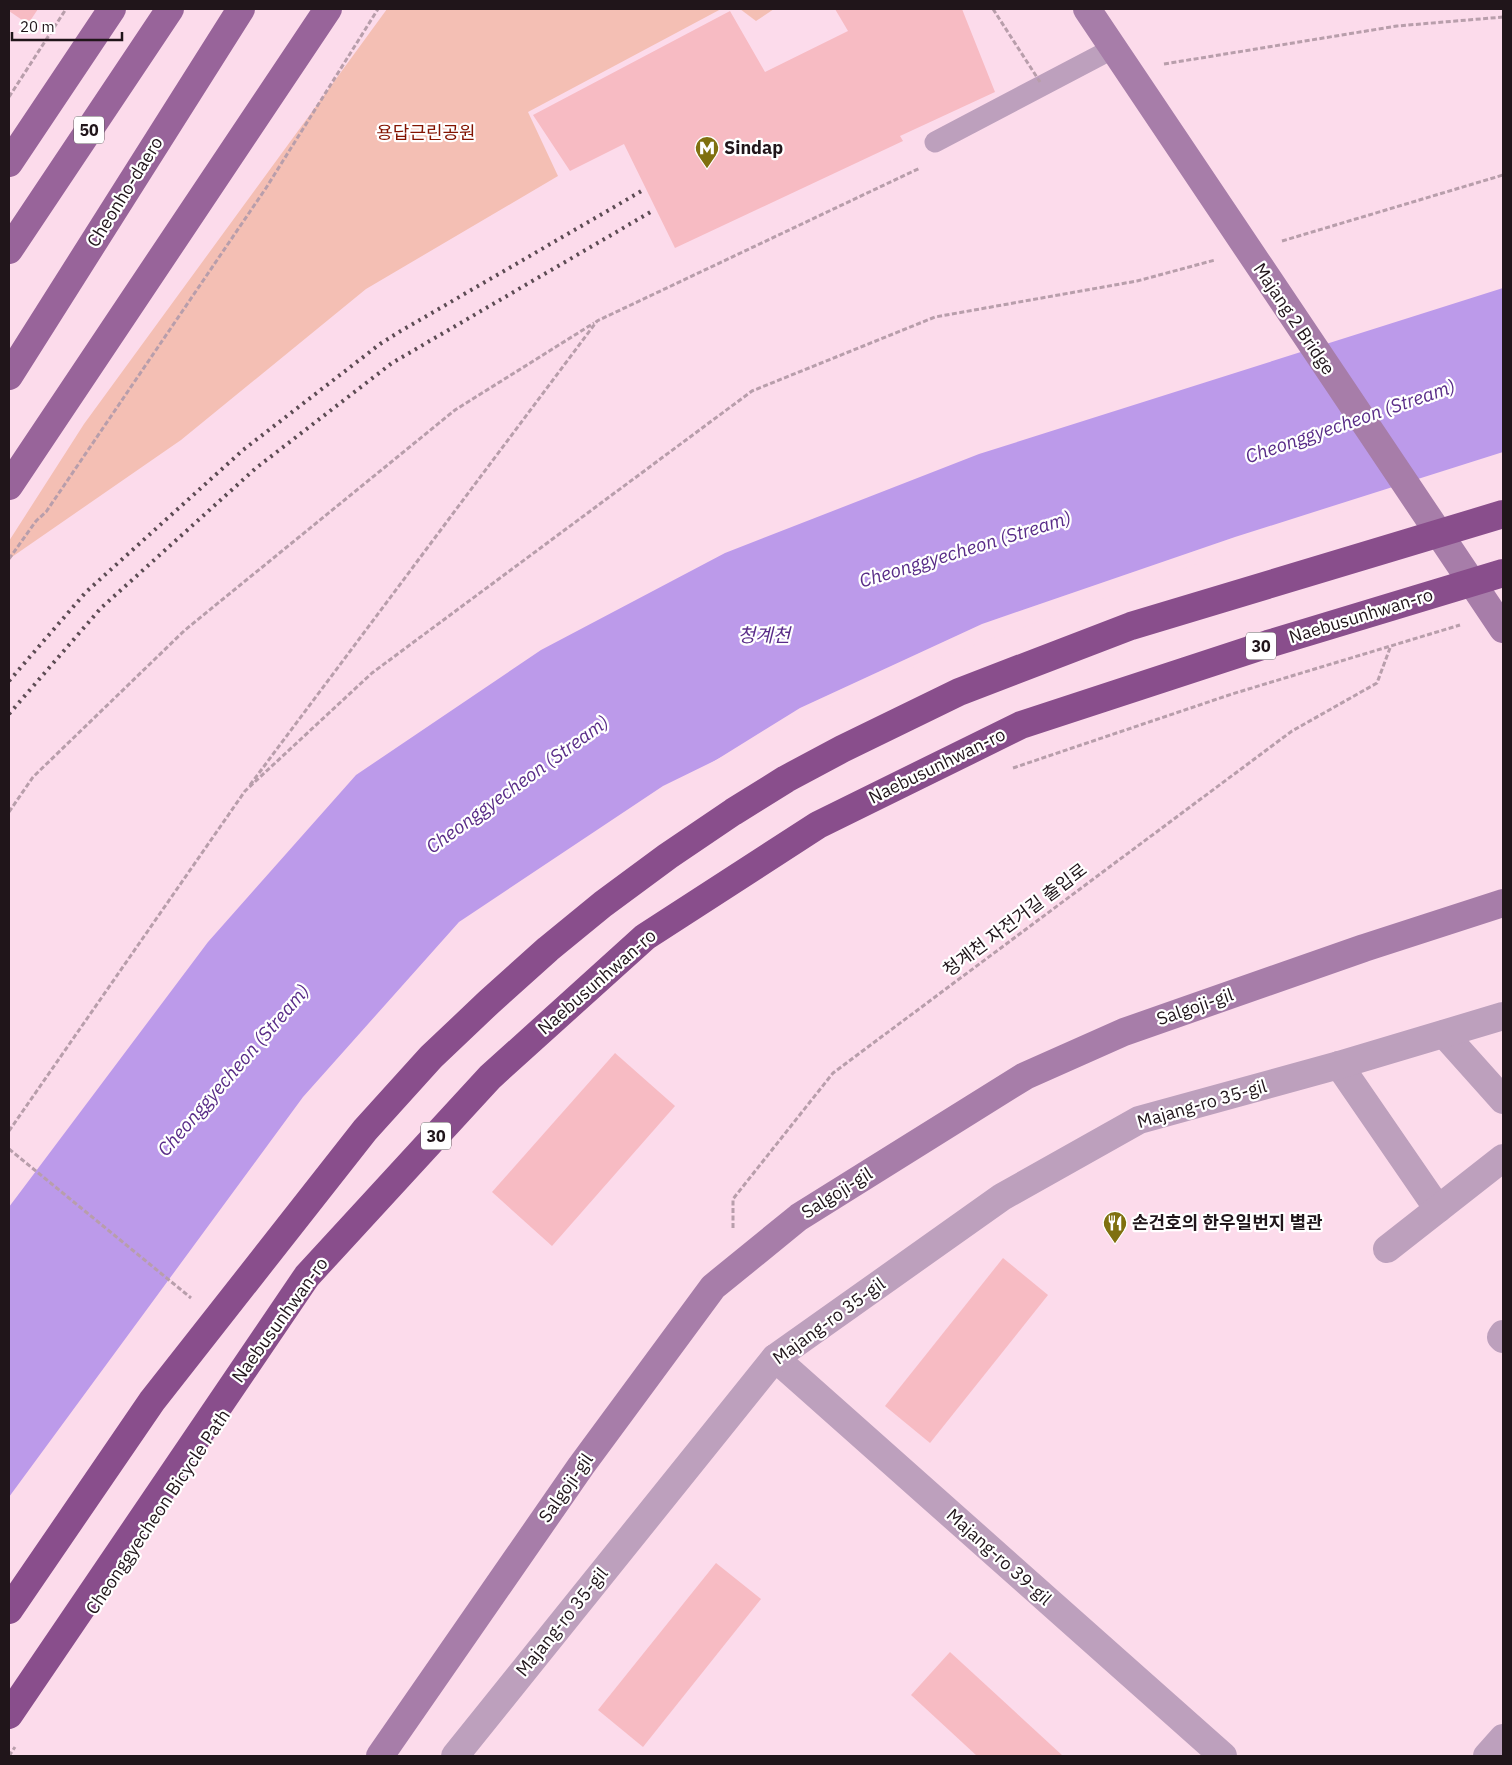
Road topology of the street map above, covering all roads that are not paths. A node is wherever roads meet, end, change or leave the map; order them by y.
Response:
1 (112, 9) edge
2 (170, 9) edge
3 (241, 9) edge
4 (328, 9) edge
5 (1086, 9) edge
6 (1112, 49) junction
7 (935, 142) dead end
8 (9, 163) edge
9 (9, 250) edge
10 (9, 376) edge
11 (9, 486) edge
12 (1503, 514) edge
13 (1503, 573) edge
14 (1503, 629) edge
15 (1503, 902) edge
16 (1503, 1016) edge
17 (1444, 1034) junction
18 (1339, 1065) junction
19 (1503, 1100) edge
20 (1503, 1158) edge
21 (1438, 1209) junction
22 (1387, 1249) dead end
23 (775, 1358) junction
24 (9, 1610) edge
25 (9, 1715) edge
26 (1503, 1738) edge
27 (380, 1756) edge
28 (455, 1756) edge
29 (1223, 1756) edge
30 (1487, 1756) edge

1 - 8 main road
2 - 9 main road, 50
3 - 10 main road, Cheonho-daero
4 - 11 main road
5 - 6 main road, Majang 2 Bridge, bridge
6 - 7 lane
6 - 14 main road, Majang 2 Bridge, bridge
12 - 24 highway, bridge
13 - 25 highway, Naebusunhwan-ro / 30, bridge
15 - 27 main road, Salgoji-gil
16 - 17 street, Majang-ro 35-gil
17 - 18 street, Majang-ro 35-gil
17 - 19 street
18 - 21 street
18 - 23 street, Majang-ro 35-gil
20 - 21 street
21 - 22 street
23 - 28 street, Majang-ro 35-gil
23 - 29 street, Majang-ro 39-gil
26 - 30 street

